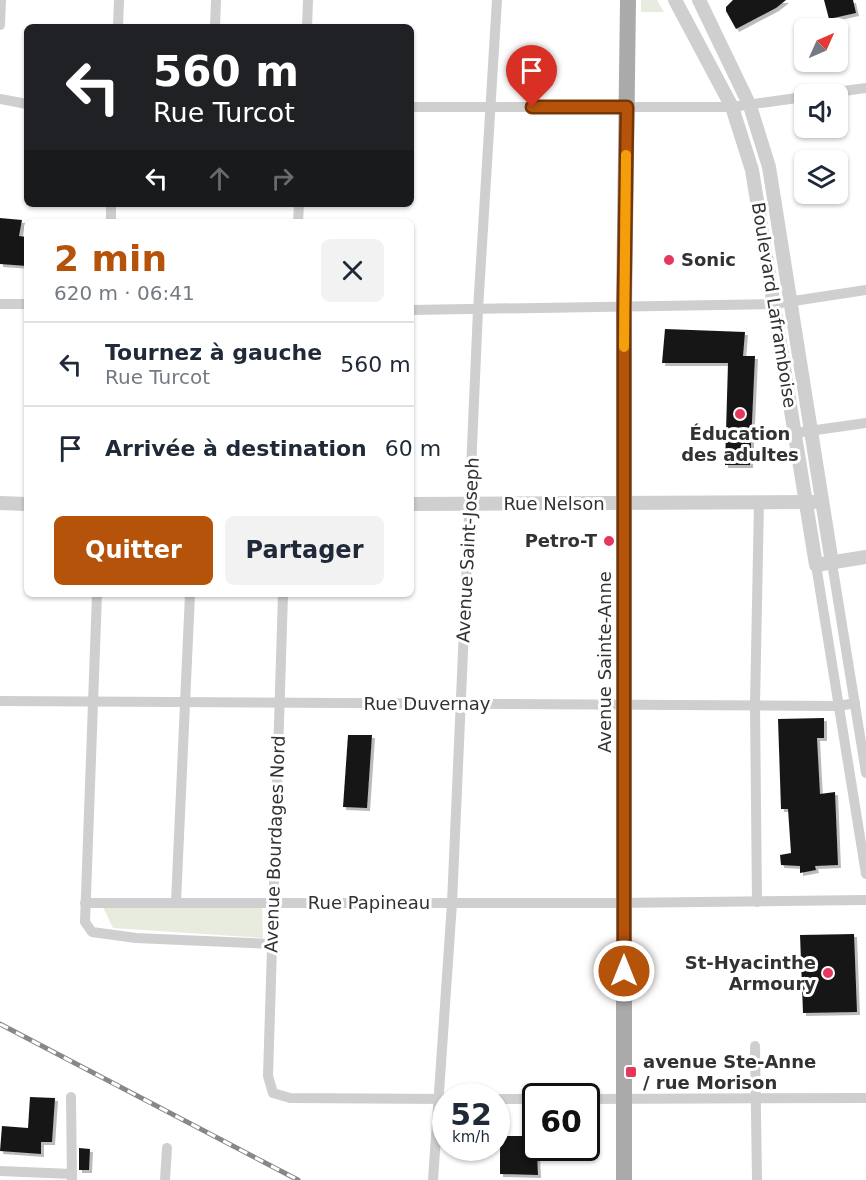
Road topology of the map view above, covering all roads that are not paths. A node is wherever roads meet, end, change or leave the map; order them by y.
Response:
1 (1, 0) edge
2 (119, 0) edge
3 (216, 0) edge
4 (308, 0) edge
5 (497, 0) edge
6 (628, 0) edge
7 (697, 0) edge
8 (678, 6) edge
9 (118, 24) edge
10 (215, 24) edge
11 (307, 24) edge
12 (0, 25) edge
13 (866, 88) edge
14 (848, 90) edge
15 (0, 99) edge
16 (794, 99) edge
17 (24, 103) edge
18 (750, 106) junction
19 (414, 107) edge
20 (490, 107) junction
21 (627, 107) junction
22 (732, 107) junction
23 (866, 290) edge
24 (790, 302) junction
25 (0, 304) edge
26 (24, 304) edge
27 (774, 304) junction
28 (624, 308) junction
29 (414, 310) edge
30 (478, 310) junction
31 (866, 423) edge
32 (811, 432) junction
33 (795, 433) junction
34 (759, 502) junction
35 (806, 502) junction
36 (822, 502) junction
37 (0, 503) edge
38 (624, 503) junction
39 (24, 504) edge
40 (414, 504) edge
41 (470, 504) junction
42 (866, 557) edge
43 (832, 563) junction
44 (816, 565) junction
45 (97, 597) edge
46 (190, 597) edge
47 (283, 597) edge
48 (0, 702) edge
49 (855, 703) junction
50 (93, 704) junction
51 (186, 704) junction
52 (279, 704) junction
53 (461, 704) junction
54 (625, 704) junction
55 (755, 705) junction
56 (839, 706) junction
57 (866, 773) edge
58 (866, 874) edge
59 (866, 900) edge
60 (176, 902) junction
61 (273, 902) junction
62 (757, 902) junction
63 (85, 903) junction
64 (452, 903) junction
65 (625, 903) junction
66 (272, 944) junction
67 (755, 1046) dead end
68 (442, 1083) edge
69 (71, 1097) dead end
70 (756, 1098) junction
71 (866, 1098) edge
72 (432, 1099) edge
73 (600, 1099) edge
74 (624, 1099) junction
75 (167, 1148) dead end
76 (435, 1161) edge
77 (0, 1171) edge
78 (72, 1177) edge
79 (165, 1180) edge
80 (433, 1180) edge
81 (624, 1180) edge
82 (757, 1180) edge

1 - 12 street
2 - 9 street
3 - 10 street
4 - 11 street
5 - 20 street, Avenue Saint-Joseph
6 - 21 main road, Avenue Sainte-Anne
7 - 8 street
7 - 18 street, Boulevard Laframboise
8 - 22 street, Boulevard Laframboise
13 - 14 street
15 - 17 street
16 - 18 street
18 - 22 street
18 - 24 street, Boulevard Laframboise
19 - 20 street
20 - 21 street
20 - 30 street, Avenue Saint-Joseph
21 - 22 street
21 - 28 main road, Avenue Sainte-Anne
22 - 27 street, Boulevard Laframboise
23 - 24 street
24 - 27 street
24 - 32 street, Boulevard Laframboise
25 - 26 street
27 - 28 street
27 - 33 street, Boulevard Laframboise
28 - 30 street
28 - 38 main road, Avenue Sainte-Anne
29 - 30 street
30 - 41 street, Avenue Saint-Joseph
31 - 32 street
32 - 33 street
32 - 36 street, Boulevard Laframboise
33 - 35 street, Boulevard Laframboise
34 - 35 street, Rue Nelson
34 - 38 street, Rue Nelson
34 - 55 street
35 - 36 street, Rue Nelson
35 - 44 street, Boulevard Laframboise
36 - 43 street, Boulevard Laframboise
37 - 39 street
38 - 41 street, Rue Nelson
38 - 54 main road, Avenue Sainte-Anne
40 - 41 street, Rue Nelson
41 - 53 street, Avenue Saint-Joseph
42 - 43 street
43 - 44 street
43 - 49 street, Boulevard Laframboise
44 - 56 street, Boulevard Laframboise
45 - 50 street
46 - 51 street
47 - 52 street, Avenue Bourdages Nord
48 - 50 street, Rue Duvernay
49 - 56 street, Rue Duvernay
49 - 57 street, Boulevard Laframboise
50 - 51 street, Rue Duvernay
50 - 63 street
51 - 52 street, Rue Duvernay
51 - 60 street
52 - 53 street, Rue Duvernay
52 - 61 street, Avenue Bourdages Nord
53 - 54 street, Rue Duvernay
53 - 64 street, Avenue Saint-Joseph
54 - 55 street, Rue Duvernay
54 - 65 main road, Avenue Sainte-Anne
55 - 56 street, Rue Duvernay
55 - 62 street
56 - 58 street, Boulevard Laframboise
59 - 62 street, Rue Papineau
60 - 61 street, Rue Papineau
60 - 63 street, Rue Papineau
61 - 64 street, Rue Papineau
61 - 66 street, Avenue Bourdages Nord
62 - 65 street, Rue Papineau
63 - 66 street
64 - 65 street, Rue Papineau
64 - 68 street, Avenue Saint-Joseph
65 - 74 main road, Avenue Sainte-Anne
66 - 72 street, Avenue Bourdages Nord
67 - 70 street
69 - 78 street
70 - 71 street
70 - 74 street
70 - 82 street
73 - 74 street
74 - 81 main road, Avenue Sainte-Anne
75 - 79 street
76 - 80 street, Avenue Saint-Joseph
77 - 78 street

